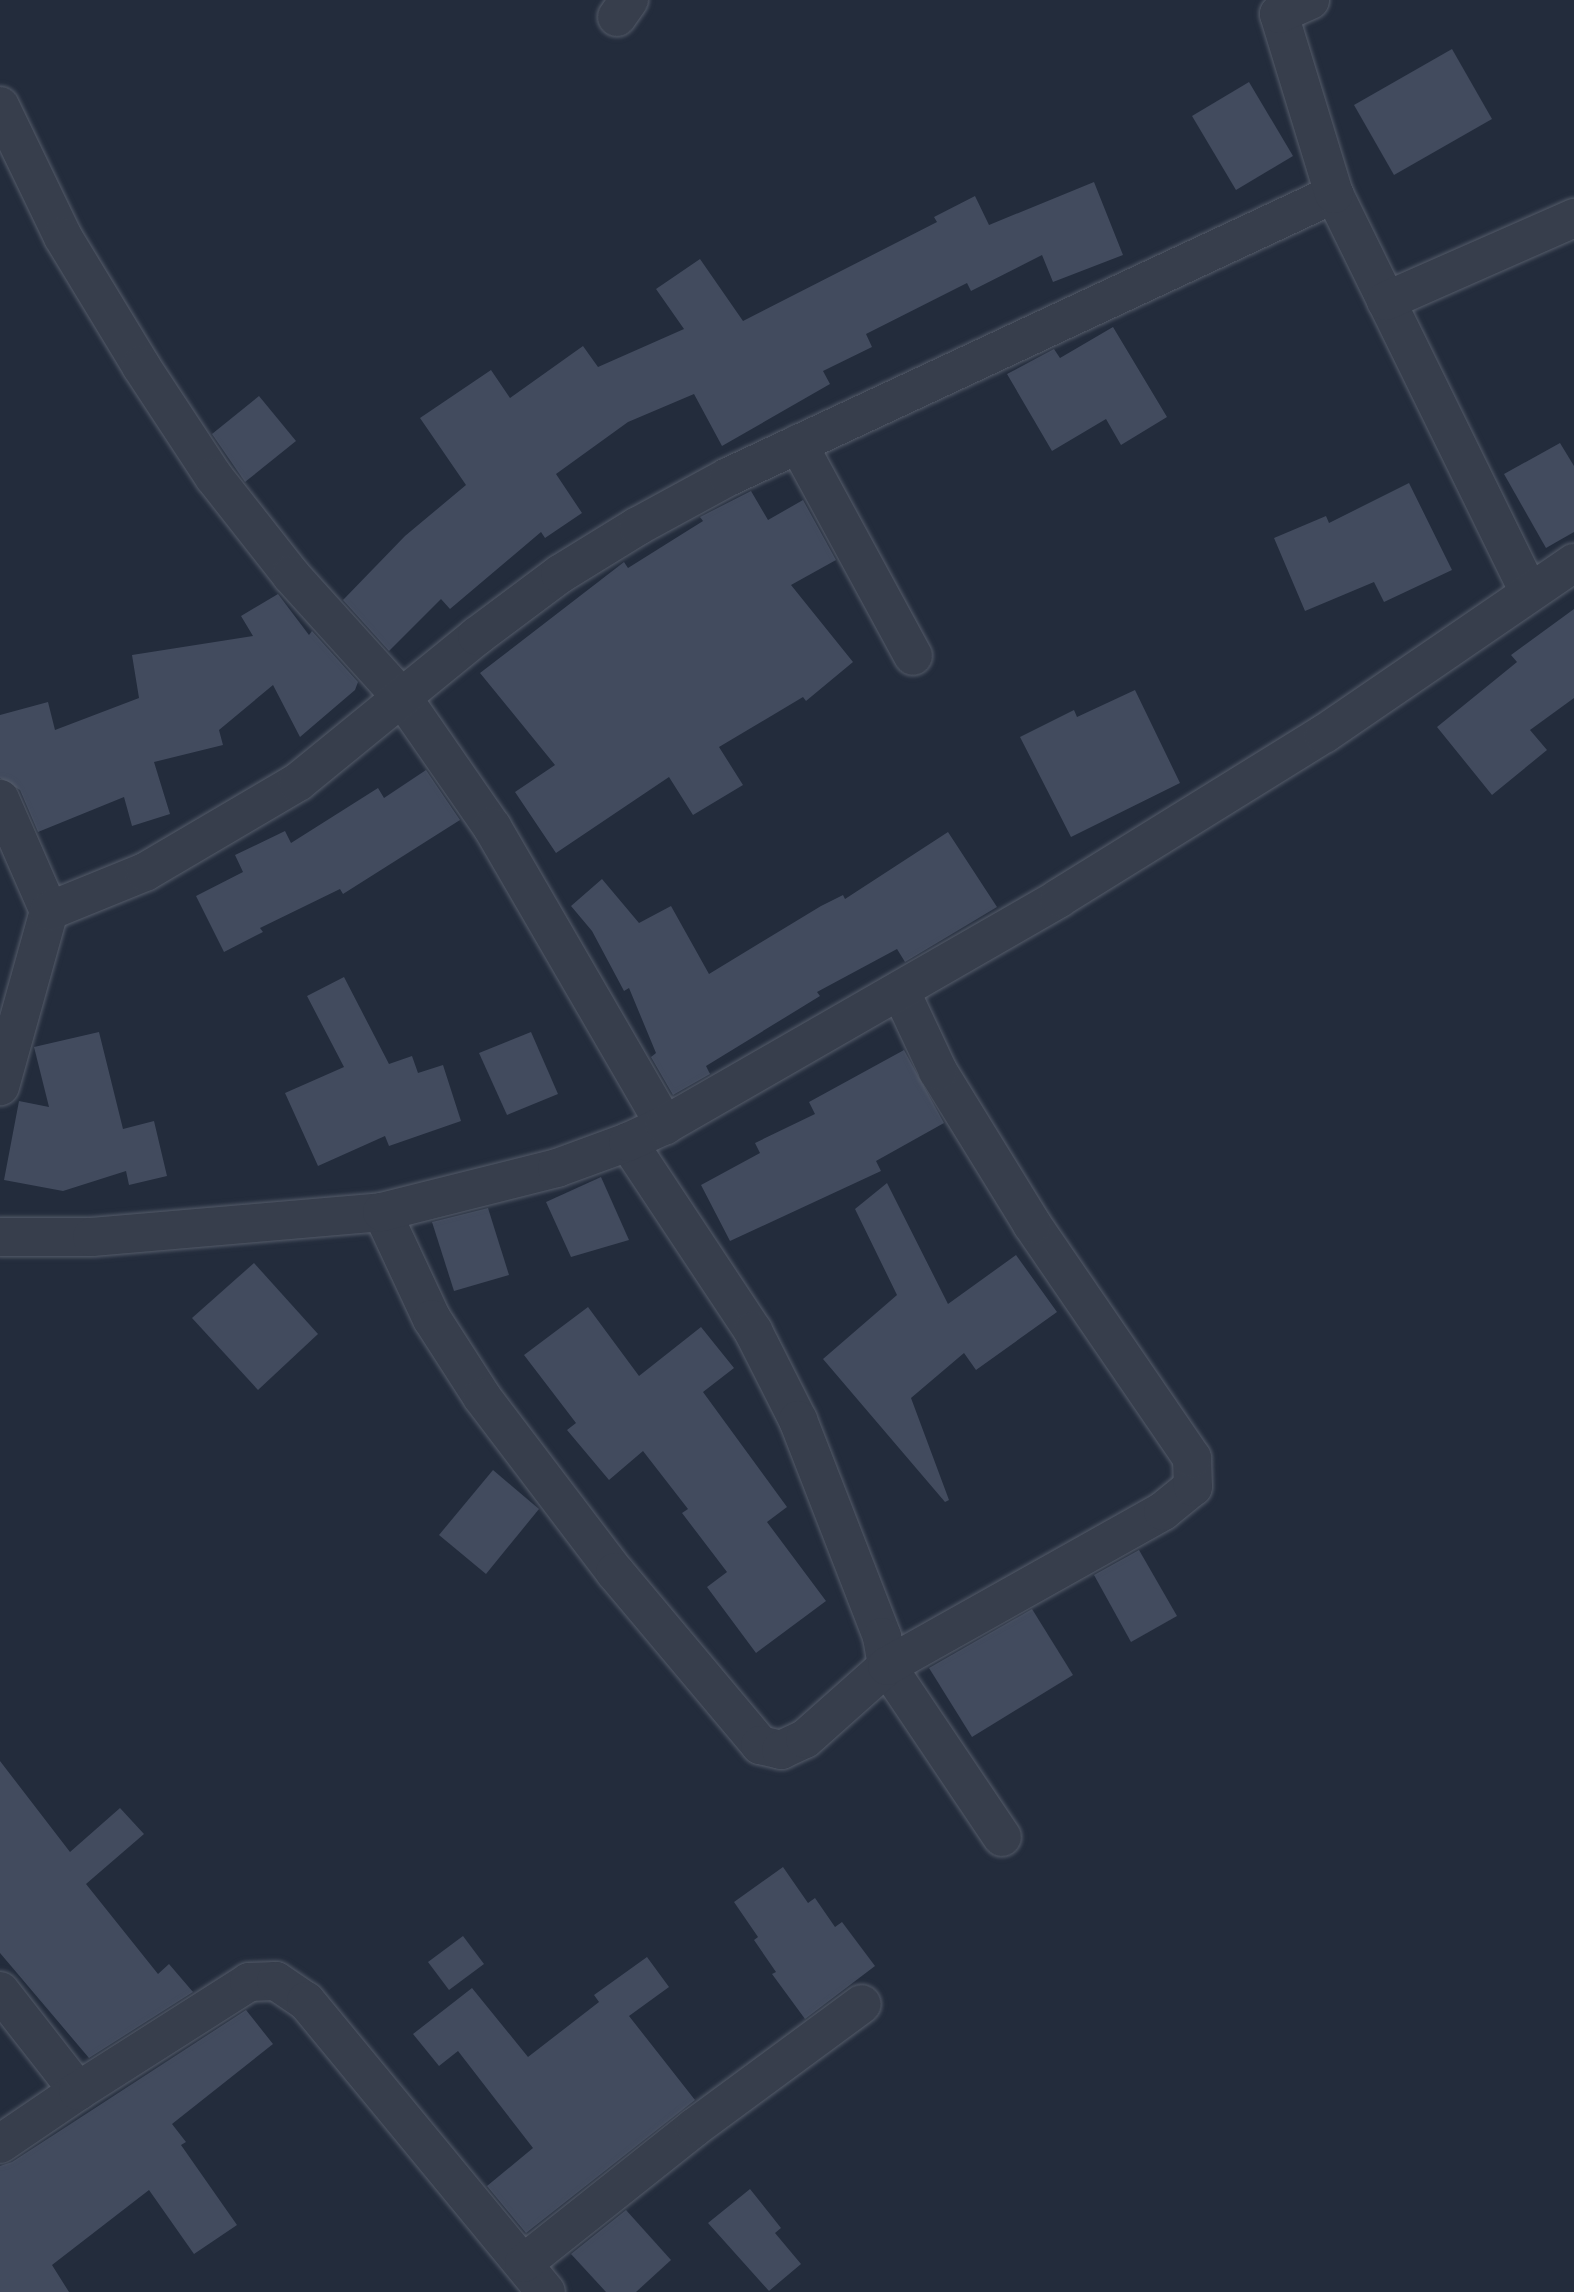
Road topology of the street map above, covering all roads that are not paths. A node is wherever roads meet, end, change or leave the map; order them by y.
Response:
1 (1288, 4) edge
2 (0, 106) edge
3 (1334, 194) junction
4 (1574, 218) edge
5 (1386, 301) junction
6 (798, 444) junction
7 (1574, 563) edge
8 (1529, 592) junction
9 (913, 656) dead end
10 (404, 699) junction
11 (0, 799) edge
12 (49, 911) junction
13 (900, 990) junction
14 (0, 1086) edge
15 (665, 1125) junction
16 (628, 1142) junction
17 (382, 1212) junction
18 (0, 1237) edge
19 (887, 1665) junction
20 (1002, 1837) dead end
21 (0, 1991) edge
22 (862, 2004) dead end
23 (78, 2091) junction
24 (0, 2144) edge
25 (535, 2278) edge

1 - 3 street
2 - 10 street
3 - 5 street
3 - 6 street
4 - 5 street
5 - 8 street
6 - 9 street
6 - 10 street
7 - 8 street
8 - 13 street
10 - 12 street
10 - 15 street
11 - 12 street
12 - 14 street
13 - 15 street
13 - 19 street
15 - 16 street
16 - 17 street
16 - 19 street
17 - 18 street
17 - 19 street
19 - 20 street
21 - 23 street
22 - 25 street
23 - 24 street
23 - 25 street

